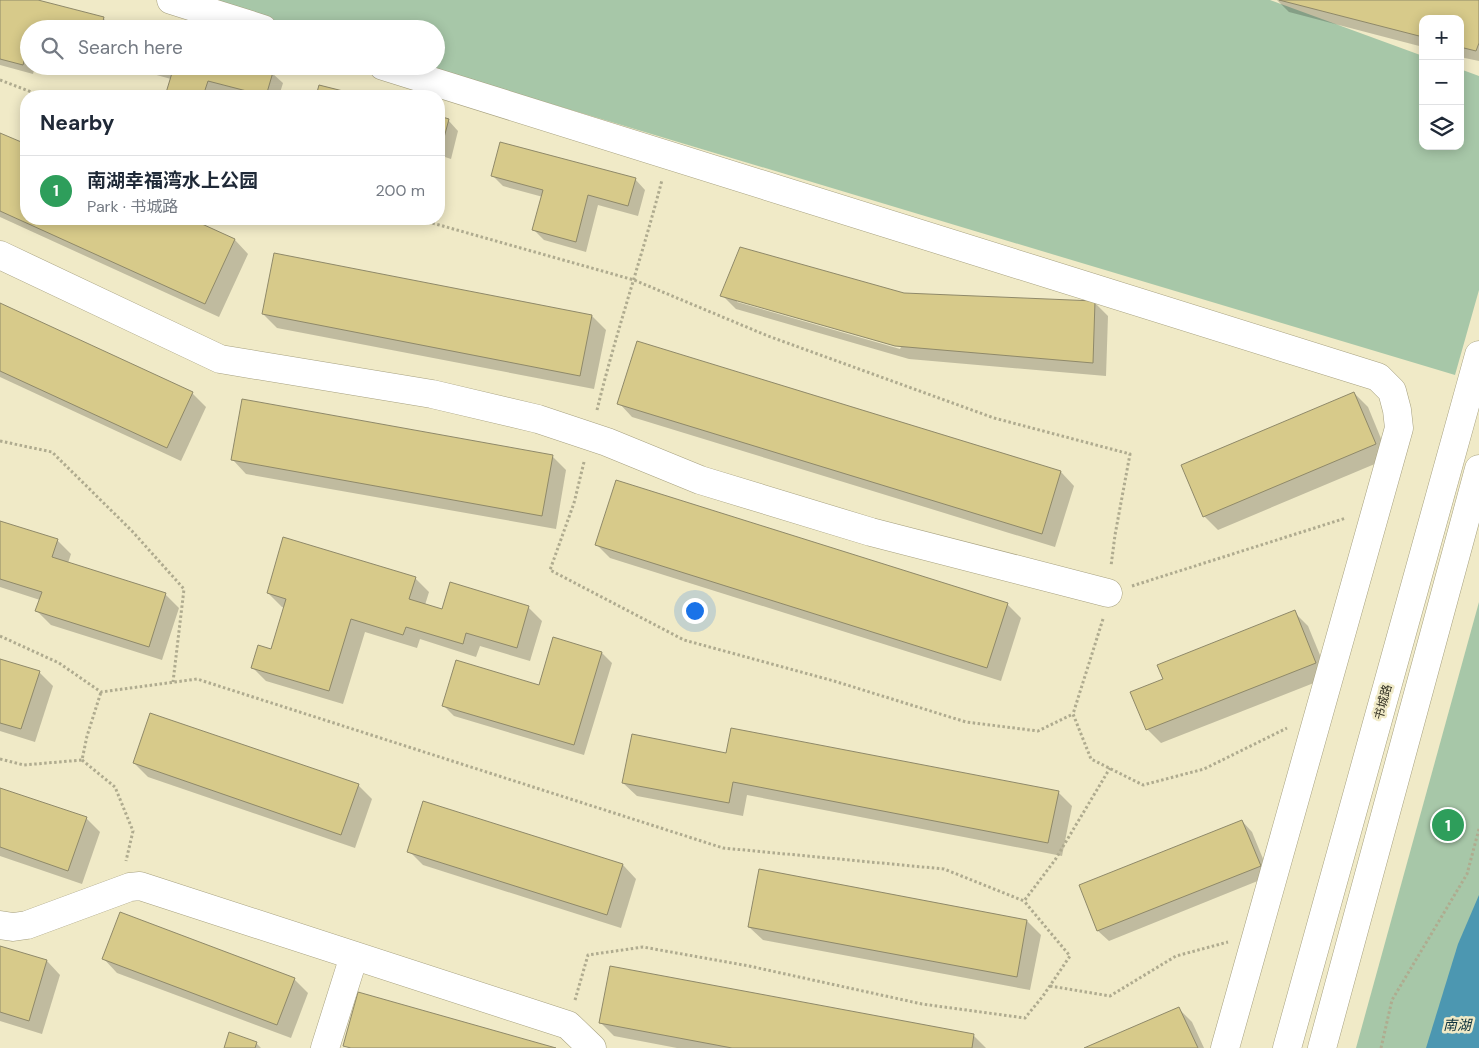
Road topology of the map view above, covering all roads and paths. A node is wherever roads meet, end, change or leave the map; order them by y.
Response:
1 (171, 0) edge
2 (234, 20) edge
3 (412, 75) edge
4 (0, 80) edge
5 (26, 90) edge
6 (669, 155) junction
7 (439, 225) edge
8 (0, 255) edge
9 (634, 280) junction
10 (1479, 355) edge
11 (590, 437) junction
12 (0, 440) edge
13 (1479, 468) edge
14 (1376, 508) junction
15 (1108, 593) junction
16 (0, 636) edge
17 (173, 682) junction
18 (101, 692) junction
19 (1319, 711) junction
20 (1073, 714) junction
21 (0, 758) edge
22 (82, 760) junction
23 (1110, 768) junction
24 (1479, 829) edge
25 (119, 890) junction
26 (1024, 901) junction
27 (0, 925) edge
28 (1257, 934) junction
29 (354, 956) junction
30 (1050, 986) junction
31 (568, 1025) junction
32 (325, 1048) edge
33 (592, 1048) edge
34 (1225, 1048) edge
35 (1287, 1048) edge
36 (1322, 1048) edge
37 (1381, 1048) edge

1 - 2 street
3 - 6 street
4 - 5 path
6 - 9 path
6 - 14 street
7 - 9 path
8 - 11 street
9 - 11 path
9 - 15 path
10 - 35 street, 书城路
11 - 15 street
11 - 20 path
12 - 17 path
13 - 36 street
14 - 15 path
14 - 19 street
15 - 20 path
16 - 18 path
17 - 18 path
17 - 26 path
18 - 22 path
19 - 23 path
19 - 28 street
20 - 23 path
21 - 22 path
22 - 25 path
23 - 26 path
24 - 37 path
25 - 27 street
25 - 29 street
26 - 30 path
28 - 30 path
28 - 34 street
29 - 31 street
29 - 32 street
30 - 31 path
31 - 33 street

